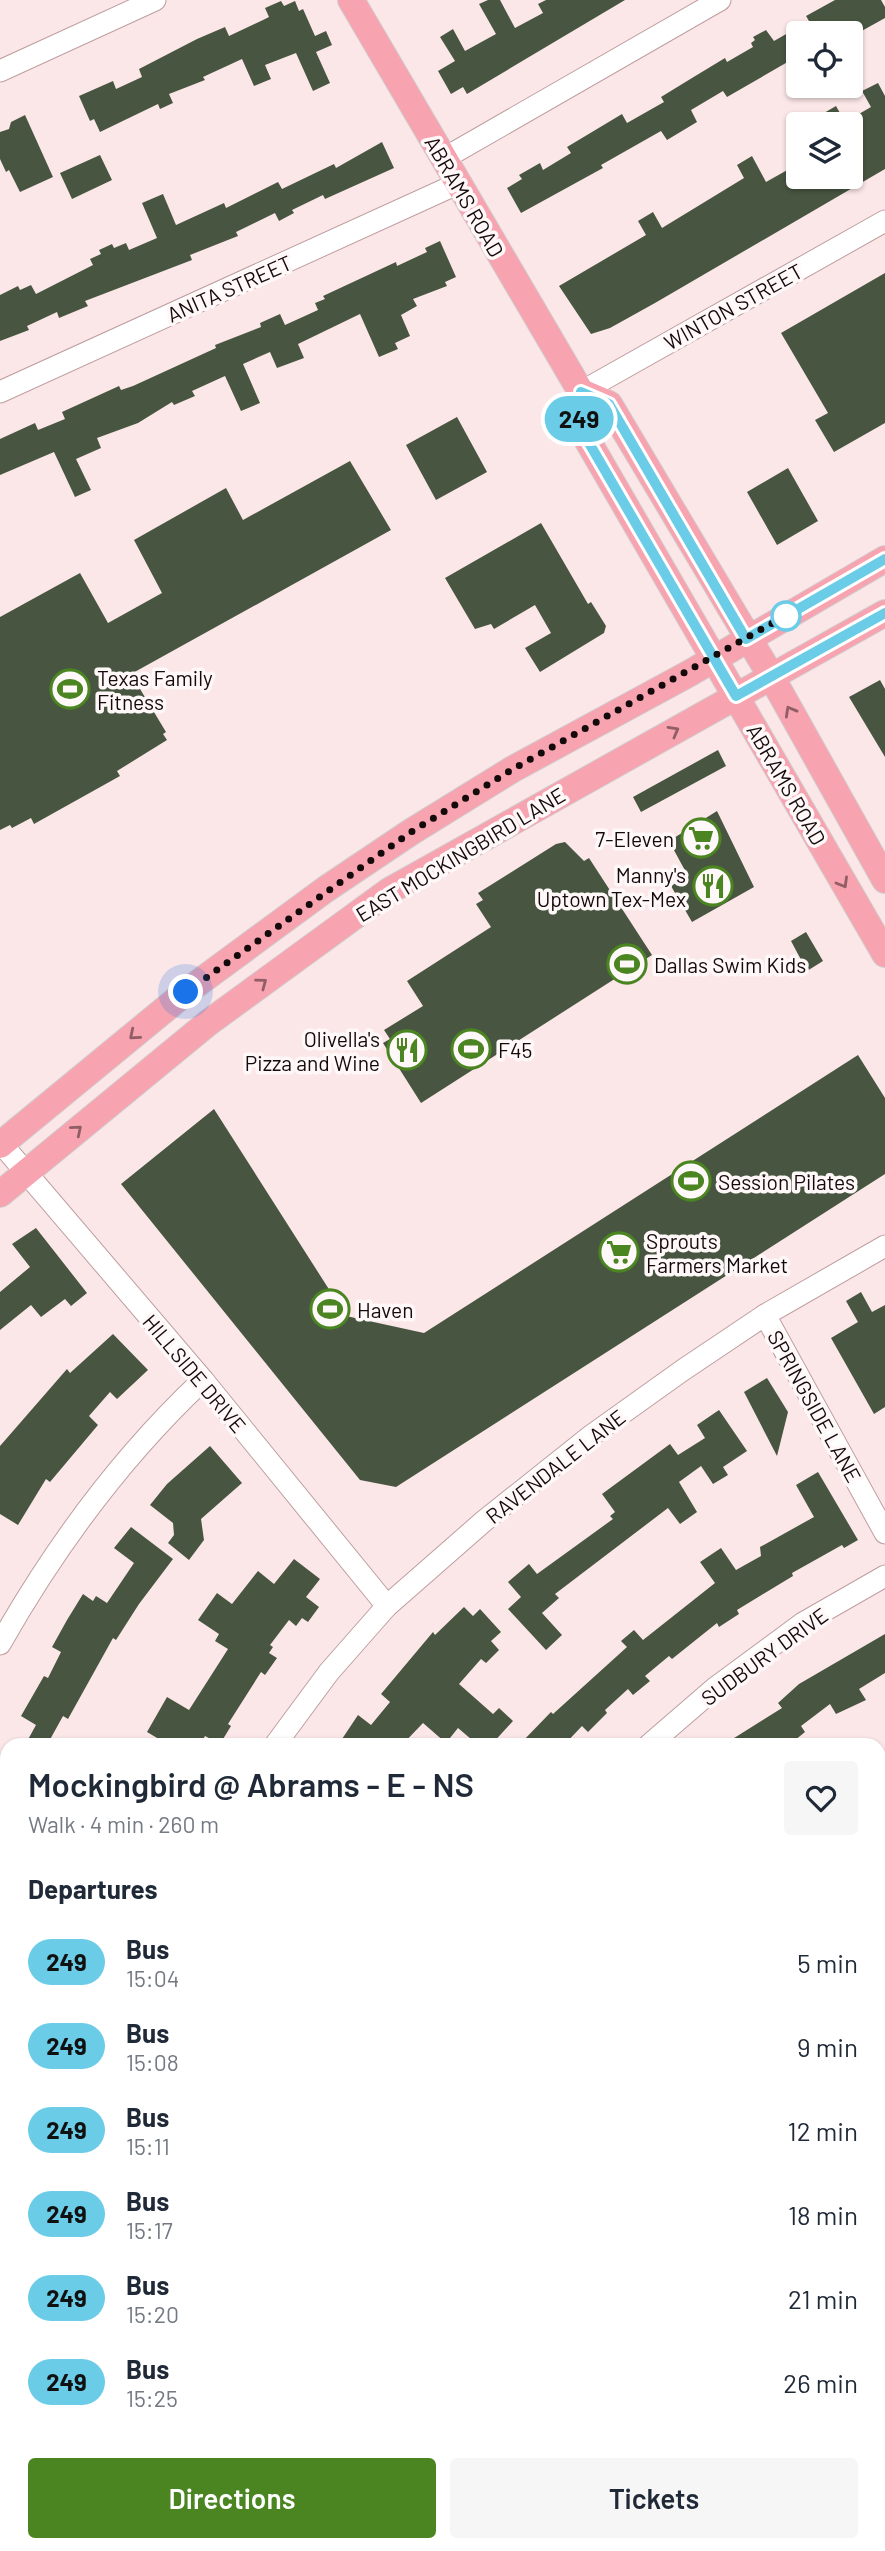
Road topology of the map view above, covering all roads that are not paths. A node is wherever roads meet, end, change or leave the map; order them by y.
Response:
1 (155, 0) edge
2 (351, 0) edge
3 (720, 0) edge
4 (0, 71) edge
5 (443, 159) junction
6 (457, 184) junction
7 (885, 221) edge
8 (0, 392) edge
9 (581, 392) junction
10 (885, 559) edge
11 (885, 613) edge
12 (746, 639) junction
13 (714, 659) junction
14 (771, 676) junction
15 (736, 696) junction
16 (885, 880) edge
17 (885, 954) edge
18 (0, 1144) edge
19 (26, 1173) junction
20 (0, 1194) edge
21 (885, 1246) edge
22 (765, 1315) junction
23 (203, 1380) junction
24 (885, 1534) edge
25 (885, 1576) edge
26 (387, 1606) junction
27 (0, 1644) edge
28 (280, 1738) edge
29 (657, 1738) edge

1 - 4 street
2 - 5 main road, ABRAMS ROAD
3 - 5 street
5 - 6 main road, ABRAMS ROAD
6 - 8 street, ANITA STREET
6 - 9 main road, ABRAMS ROAD
7 - 9 street, WINTON STREET
9 - 12 main road, ABRAMS ROAD
9 - 13 main road, ABRAMS ROAD
10 - 12 main road, EAST MOCKINGBIRD LANE
11 - 14 main road, EAST MOCKINGBIRD LANE
12 - 13 main road, EAST MOCKINGBIRD LANE
12 - 14 main road, ABRAMS ROAD
13 - 15 main road, ABRAMS ROAD
13 -> 18 main road, EAST MOCKINGBIRD LANE
14 - 15 main road, EAST MOCKINGBIRD LANE
16 -> 14 main road, ABRAMS ROAD
15 -> 17 main road, ABRAMS ROAD
19 -> 15 main road, EAST MOCKINGBIRD LANE
18 - 19 street, HILLSIDE DRIVE
19 - 20 main road, EAST MOCKINGBIRD LANE
19 - 23 street, HILLSIDE DRIVE
21 - 22 street, RAVENDALE LANE
22 - 24 street, SPRINGSIDE LANE
22 - 26 street, RAVENDALE LANE
23 - 26 street, HILLSIDE DRIVE
23 - 27 street
25 - 29 street, SUDBURY DRIVE
26 - 28 street, RAVENDALE LANE

